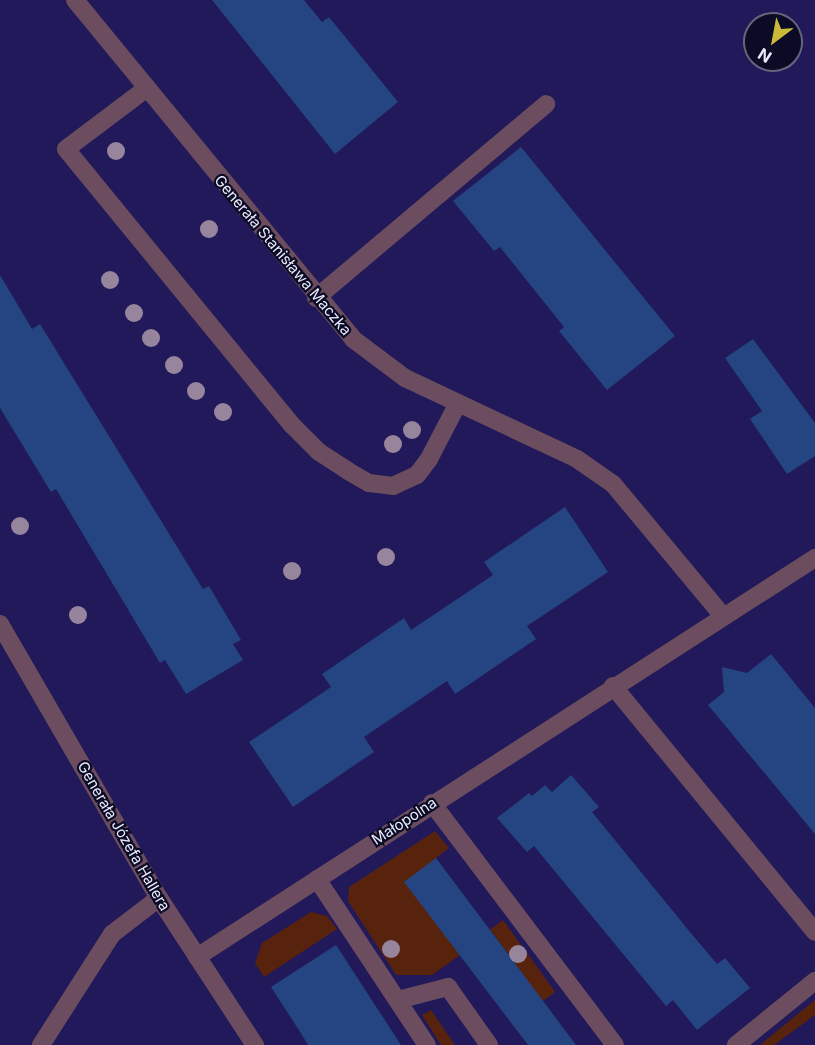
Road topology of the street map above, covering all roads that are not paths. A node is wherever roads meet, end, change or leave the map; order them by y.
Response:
1 (75, 0) edge
2 (147, 88) junction
3 (546, 104) dead end
4 (316, 298) junction
5 (457, 405) junction
6 (815, 558) edge
7 (723, 616) junction
8 (0, 624) edge
9 (613, 686) junction
10 (432, 802) junction
11 (317, 879) junction
12 (159, 898) junction
13 (815, 932) edge
14 (197, 957) junction
15 (815, 981) edge
16 (398, 1000) junction
17 (41, 1045) edge
18 (255, 1045) edge
19 (427, 1045) edge
20 (489, 1045) edge
21 (615, 1045) edge
22 (736, 1045) edge

1 - 2 street, Generała Stanisława Maczka
2 - 4 street, Generała Stanisława Maczka
2 - 5 street
3 - 4 street
4 - 5 street, Generała Stanisława Maczka
5 - 7 street, Generała Stanisława Maczka
6 - 7 street, Małopolna
7 - 9 street, Małopolna
8 - 12 street, Generała Józefa Hallera
9 - 10 street, Małopolna
9 - 13 street
10 - 11 street, Małopolna
10 - 21 street
11 - 14 street, Małopolna
11 - 16 street
12 - 14 street, Generała Józefa Hallera
12 - 17 street
14 - 18 street, Generała Józefa Hallera
15 - 22 street
16 - 19 street
16 - 20 street

